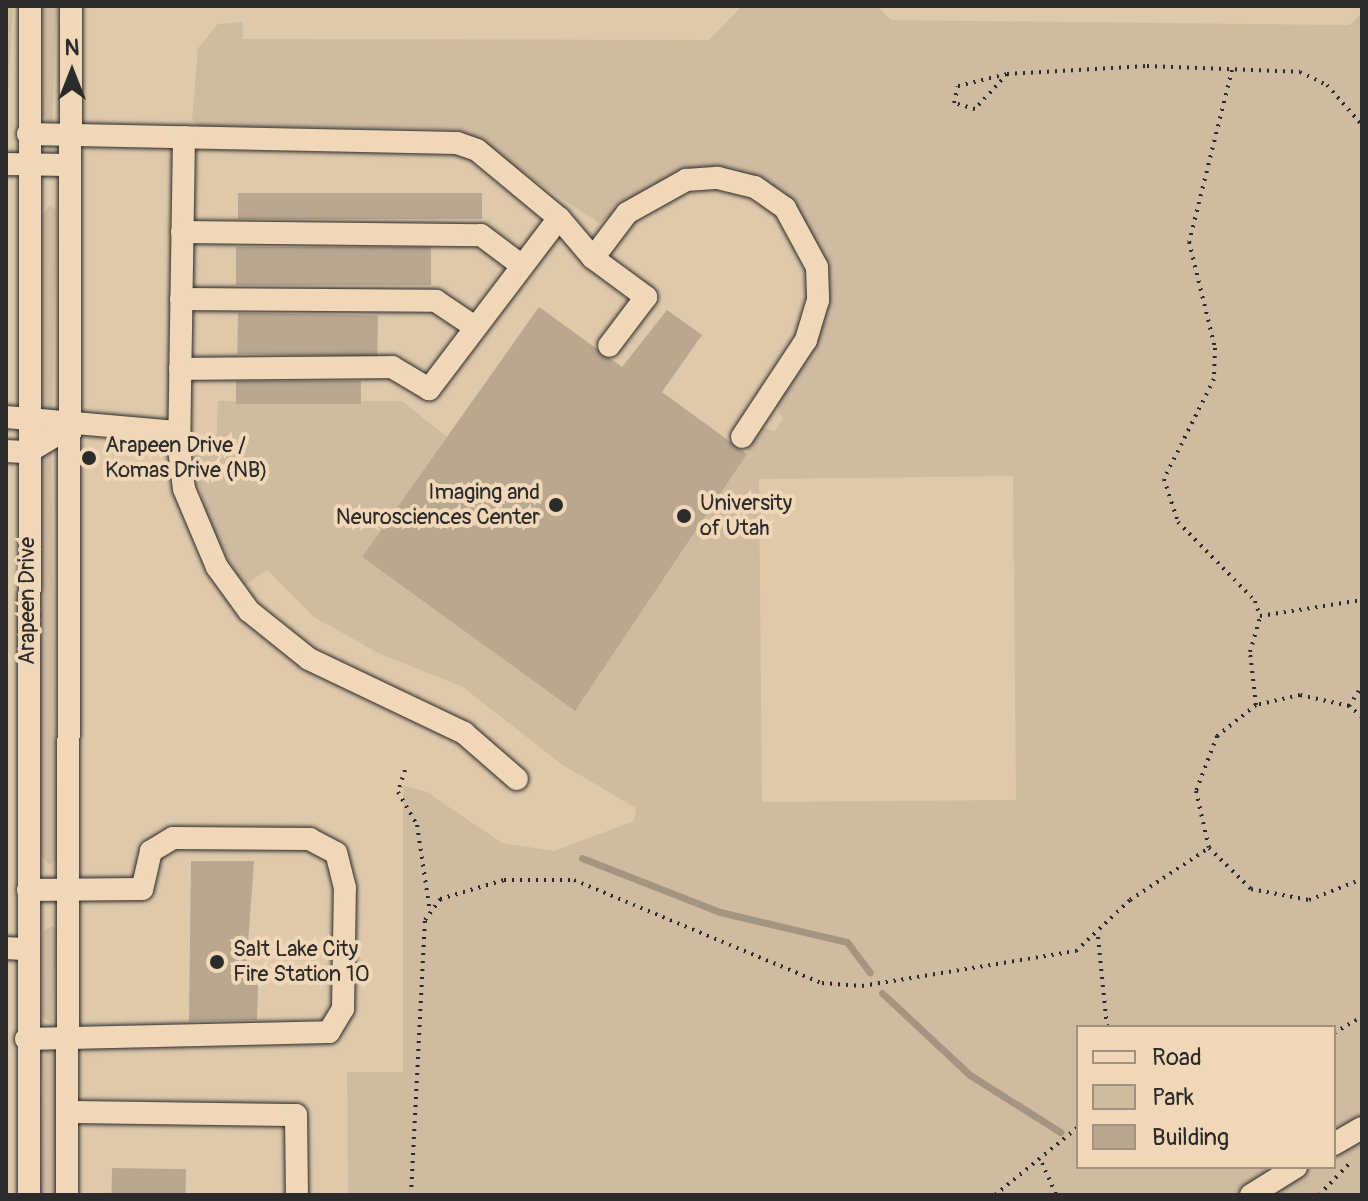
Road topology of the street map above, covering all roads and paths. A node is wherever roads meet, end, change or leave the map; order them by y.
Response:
1 (30, 6) edge
2 (71, 6) edge
3 (1232, 70) junction
4 (1007, 74) junction
5 (1362, 125) edge
6 (28, 134) junction
7 (68, 134) junction
8 (184, 137) junction
9 (17, 164) edge
10 (68, 165) junction
11 (559, 218) junction
12 (182, 232) junction
13 (593, 258) junction
14 (521, 265) junction
15 (181, 299) junction
16 (475, 327) junction
17 (609, 346) dead end
18 (180, 369) junction
19 (17, 417) edge
20 (68, 428) junction
21 (179, 432) junction
22 (742, 437) dead end
23 (17, 452) edge
24 (1362, 600) edge
25 (1260, 616) junction
26 (1362, 686) edge
27 (1256, 705) junction
28 (1349, 706) junction
29 (1362, 717) edge
30 (405, 770) dead end
31 (517, 779) dead end
32 (1209, 848) junction
33 (1362, 879) edge
34 (68, 889) junction
35 (28, 890) junction
36 (430, 912) junction
37 (1098, 937) junction
38 (17, 949) edge
39 (1362, 1017) edge
40 (1107, 1025) edge
41 (1336, 1032) edge
42 (26, 1039) junction
43 (66, 1039) junction
44 (67, 1112) junction
45 (1362, 1128) edge
46 (1076, 1129) edge
47 (1336, 1143) edge
48 (1362, 1150) edge
49 (1042, 1163) junction
50 (1293, 1169) edge
51 (29, 1195) edge
52 (67, 1195) edge
53 (297, 1195) edge
54 (411, 1195) edge
55 (995, 1195) edge
56 (1056, 1195) edge
57 (1251, 1195) edge
58 (1319, 1195) edge

1 - 6 street, Arapeen Drive
2 - 7 street, Arapeen Drive
3 - 4 path
3 - 5 path
3 - 25 path
4 - 4 path
6 - 7 street
6 - 9 street, Arapeen Drive
7 - 8 street
7 - 10 street, Arapeen Drive
8 - 11 street
8 - 12 street
9 - 10 street
9 - 19 street, Arapeen Drive
10 - 20 street, Arapeen Drive
11 - 13 street
11 - 14 street
12 - 14 street
12 - 15 street
13 - 17 street
13 - 22 street
14 - 16 street
15 - 16 street
15 - 18 street
16 - 18 street
18 - 21 street
19 - 20 street
19 - 23 street, Arapeen Drive
20 - 21 street
20 - 23 street
20 - 34 street, Arapeen Drive
21 - 31 street
23 - 35 street, Arapeen Drive
24 - 25 path
25 - 27 path
26 - 28 path
27 - 28 path
27 - 32 path
28 - 29 path
30 - 36 path
32 - 33 path
32 - 37 path
34 - 35 street
34 - 43 street, Arapeen Drive
34 - 43 street
35 - 38 street, Arapeen Drive
36 - 37 path
36 - 54 path
37 - 40 path
38 - 42 street, Arapeen Drive
39 - 41 path
42 - 43 street
42 - 51 street, Arapeen Drive
43 - 44 street, Arapeen Drive
44 - 52 street, Arapeen Drive
44 - 53 street
45 - 47 street
46 - 49 path
48 - 58 path
49 - 55 path
49 - 56 path
50 - 57 street

